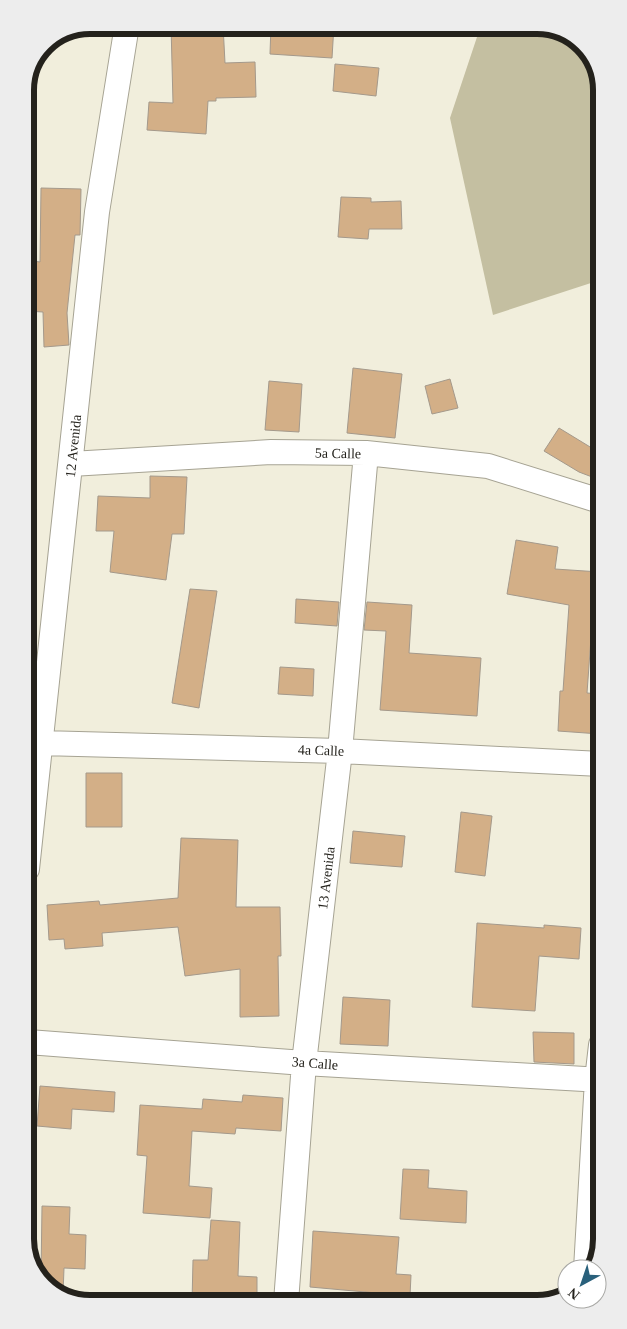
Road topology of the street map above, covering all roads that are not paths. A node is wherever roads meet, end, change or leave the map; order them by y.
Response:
1 (126, 34) edge
2 (366, 453) junction
3 (71, 464) junction
4 (593, 499) edge
5 (41, 743) junction
6 (340, 751) junction
7 (593, 764) edge
8 (34, 806) edge
9 (34, 1042) edge
10 (304, 1063) junction
11 (593, 1080) edge
12 (593, 1167) edge
13 (587, 1259) edge
14 (287, 1295) edge

1 - 3 street, 12 Avenida
2 - 3 street, 5a Calle
2 - 4 street, 5a Calle
2 - 6 street, 13 Avenida
3 - 5 street, 12 Avenida
5 - 6 street, 4a Calle
5 - 8 street, 12 Avenida
6 - 7 street, 4a Calle
6 - 10 street, 13 Avenida
9 - 10 street, 3a Calle
10 - 11 street, 3a Calle
10 - 14 street, 13 Avenida
12 - 13 street

